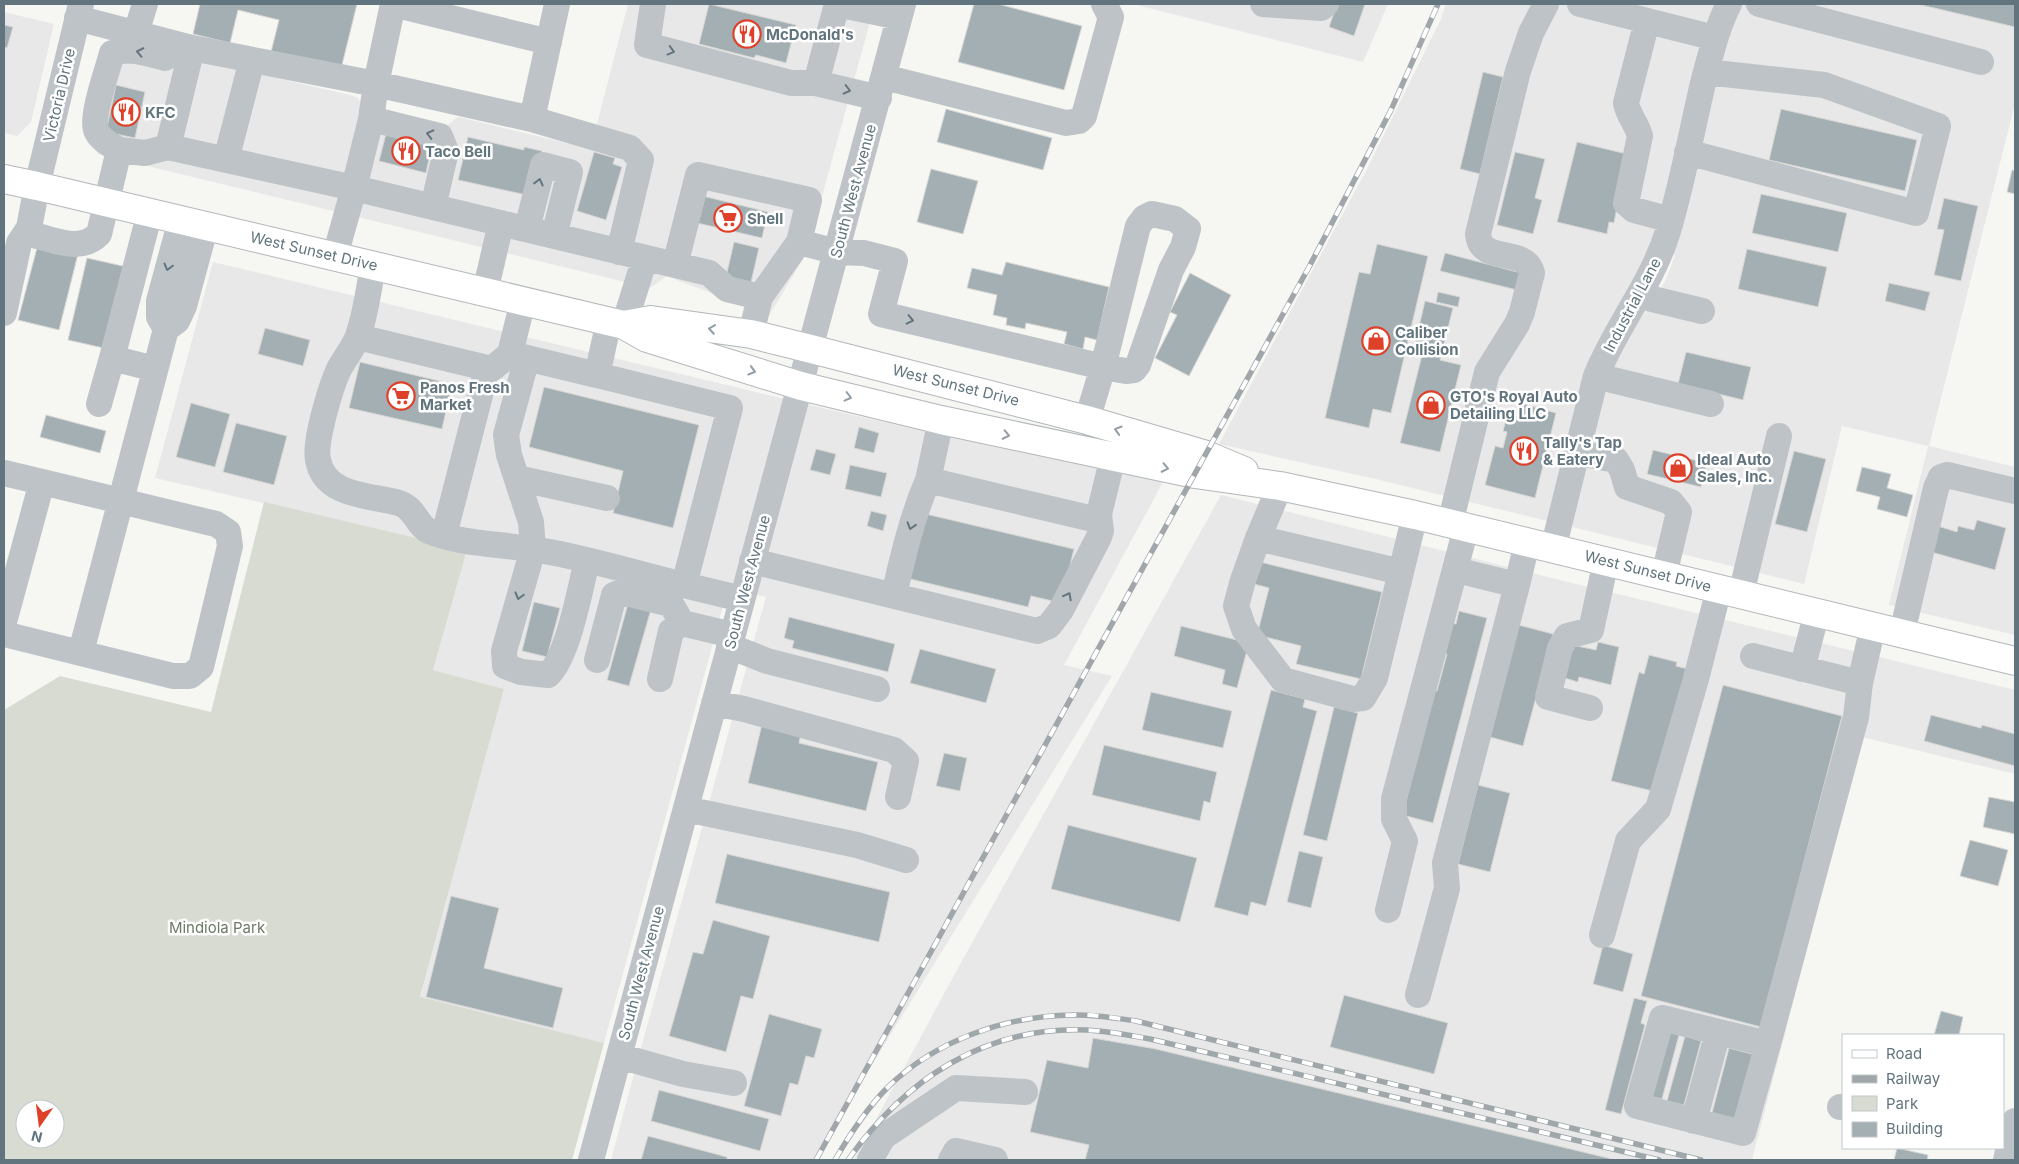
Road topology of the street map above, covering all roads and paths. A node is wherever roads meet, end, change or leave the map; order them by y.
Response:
1 (145, 4) edge
2 (393, 4) edge
3 (557, 4) edge
4 (653, 4) edge
5 (837, 4) edge
6 (1104, 4) edge
7 (1263, 4) edge
8 (1326, 4) edge
9 (1546, 4) edge
10 (1580, 4) edge
11 (1729, 4) edge
12 (1759, 4) edge
13 (901, 10) edge
14 (79, 11) edge
15 (1647, 21) junction
16 (136, 32) junction
17 (1715, 38) junction
18 (549, 42) junction
19 (190, 55) junction
20 (252, 60) junction
21 (1981, 62) dead end
22 (1706, 72) junction
23 (816, 83) junction
24 (376, 84) junction
25 (881, 87) junction
26 (371, 119) junction
27 (532, 119) junction
28 (168, 147) junction
29 (119, 150) junction
30 (1687, 152) junction
31 (226, 160) junction
32 (4, 179) edge
33 (37, 186) junction
34 (354, 188) junction
35 (107, 202) junction
36 (433, 207) junction
37 (150, 212) junction
38 (1671, 220) junction
39 (193, 223) junction
40 (501, 223) junction
41 (29, 228) junction
42 (527, 229) junction
43 (554, 236) junction
44 (799, 242) junction
45 (620, 252) junction
46 (837, 252) junction
47 (335, 256) junction
48 (645, 258) junction
49 (373, 265) junction
50 (675, 265) junction
51 (485, 292) junction
52 (1640, 296) junction
53 (760, 298) junction
54 (524, 301) junction
55 (1702, 311) dead end
56 (4, 313) edge
57 (616, 323) junction
58 (751, 334) junction
59 (358, 337) junction
60 (811, 348) junction
61 (518, 356) junction
62 (112, 358) junction
63 (1103, 367) junction
64 (486, 368) junction
65 (155, 369) junction
66 (597, 375) junction
67 (1596, 376) junction
68 (801, 386) junction
69 (100, 404) dead end
70 (1711, 404) dead end
71 (941, 420) junction
72 (1087, 420) junction
73 (1779, 436) dead end
74 (1578, 453) junction
75 (1114, 457) junction
76 (4, 473) edge
77 (517, 478) junction
78 (928, 480) junction
79 (42, 482) junction
80 (1280, 486) junction
81 (2015, 491) edge
82 (607, 498) dead end
83 (122, 501) junction
84 (1099, 514) junction
85 (1415, 515) junction
86 (1458, 526) junction
87 (444, 535) junction
88 (1258, 538) junction
89 (1540, 546) junction
90 (533, 549) junction
91 (587, 561) junction
92 (752, 561) junction
93 (1606, 561) junction
94 (1456, 570) junction
95 (1401, 572) junction
96 (1664, 574) junction
97 (9, 582) edge
98 (684, 585) junction
99 (1517, 586) junction
100 (1730, 591) junction
101 (894, 595) junction
102 (742, 600) junction
103 (1817, 612) junction
104 (4, 622) edge
105 (682, 623) junction
106 (1873, 626) junction
107 (1902, 633) junction
108 (4, 634) edge
109 (731, 641) junction
110 (81, 652) junction
111 (1753, 656) dead end
112 (597, 660) dead end
113 (2015, 661) edge
114 (1802, 668) junction
115 (660, 679) dead end
116 (1860, 683) junction
117 (877, 689) dead end
118 (714, 703) junction
119 (1590, 708) dead end
120 (898, 797) dead end
121 (686, 809) junction
122 (906, 860) dead end
123 (1388, 910) dead end
124 (1602, 934) dead end
125 (1418, 995) dead end
126 (1718, 1032) junction
127 (1768, 1044) junction
128 (619, 1056) junction
129 (734, 1083) dead end
130 (1025, 1092) dead end
131 (1694, 1120) junction
132 (2015, 1121) edge
133 (2004, 1148) edge
134 (591, 1160) edge
135 (870, 1160) edge
136 (951, 1160) edge
137 (995, 1160) edge

1 - 16 street
2 - 18 street
2 - 24 street
3 - 18 street
4 -> 23 street
5 - 13 street
5 - 23 street
6 - 25 street
7 - 8 street
9 - 86 street
10 - 15 street
11 - 17 street, Industrial Lane
12 - 21 street
13 - 25 street, South West Avenue
14 - 16 street
14 - 33 street, Victoria Drive
15 - 17 street
15 - 38 street
16 - 19 street
17 - 22 street, Industrial Lane
18 - 27 street
19 - 20 street
19 - 28 street
19 -> 29 street
20 - 24 street
20 - 31 street
22 - 30 street, Industrial Lane
22 - 30 street
23 -> 25 street
24 - 26 street
24 - 27 street
25 - 46 street, South West Avenue
26 - 34 street
36 -> 26 street
27 - 45 street
28 - 29 street
28 - 31 street
29 - 35 street
30 - 38 street, Industrial Lane
31 - 34 street
32 - 33 main road, West Sunset Drive
33 - 35 main road, West Sunset Drive
33 - 41 street, Victoria Drive
34 - 36 street
34 - 47 street
35 - 37 main road, West Sunset Drive
35 - 41 street
36 - 40 street
37 - 39 main road, West Sunset Drive
37 - 62 street
38 - 52 street, Industrial Lane
39 - 47 main road, West Sunset Drive
39 - 65 street
40 - 42 street
40 - 51 street
41 - 56 street, Victoria Drive
42 - 43 street
42 -> 43 street
43 - 45 street
44 - 46 street
44 - 50 street
44 - 53 street
45 - 48 street
46 - 60 street, South West Avenue
46 -> 63 street
47 - 49 main road, West Sunset Drive
48 - 50 street
48 - 57 street
49 - 51 main road, West Sunset Drive
49 - 59 street
50 - 53 street
51 - 54 main road, West Sunset Drive
52 - 55 street
52 - 67 street, Industrial Lane
53 - 58 street
54 - 57 main road, West Sunset Drive
54 - 61 street
58 -> 57 main road, West Sunset Drive
57 - 66 street
57 -> 68 main road, West Sunset Drive
58 - 60 main road, West Sunset Drive
59 - 64 street
59 - 87 street
60 - 68 street, South West Avenue
60 - 72 main road, West Sunset Drive
61 - 64 street
61 - 66 street
61 - 77 street
62 - 65 street
62 - 69 street
63 - 63 street
63 - 72 street
64 - 87 street
65 - 83 street
66 - 98 street
67 - 70 street
67 - 74 street, Industrial Lane
68 -> 71 main road, West Sunset Drive
68 - 92 street, South West Avenue
71 -> 75 main road, West Sunset Drive
71 - 78 street
80 -> 72 main road, West Sunset Drive
73 - 100 street
74 - 89 street, Industrial Lane
74 - 96 street
75 -> 80 main road, West Sunset Drive
75 - 84 street
76 - 79 street
77 - 82 street
77 - 90 street
78 - 84 street
78 -> 101 street
79 - 83 street
79 - 97 street
80 - 85 main road, West Sunset Drive
80 - 88 street
81 - 107 street
83 - 110 street
83 - 110 street
101 -> 84 street
85 - 86 main road, West Sunset Drive
85 - 95 street
86 - 89 main road, West Sunset Drive
86 - 94 street
87 - 90 street
88 - 95 street
88 - 95 street
89 - 93 main road, West Sunset Drive
89 - 99 street, Industrial Lane
90 - 91 street
90 -> 91 street
91 - 98 street
92 - 101 street
92 - 102 street, South West Avenue
93 - 96 main road, West Sunset Drive
93 - 119 street
94 - 99 street
94 - 123 street
96 - 100 main road, West Sunset Drive
97 - 104 street
98 - 102 street
99 - 125 street, Industrial Lane
100 - 103 main road, West Sunset Drive
100 - 124 street
102 - 109 street, South West Avenue
103 - 106 main road, West Sunset Drive
103 - 114 street
105 - 109 street
105 - 112 street
105 - 115 street
106 - 107 main road, West Sunset Drive
106 - 116 street
107 - 113 main road, West Sunset Drive
108 - 110 street
109 - 117 street
109 - 118 street, South West Avenue
111 - 114 street
114 - 116 street
116 - 127 street
118 - 120 street
118 - 121 street, South West Avenue
121 - 122 street
121 - 128 street, South West Avenue
126 - 127 street
126 - 131 street
126 - 131 street
127 - 131 street
128 - 129 street
128 - 134 street, South West Avenue
130 - 135 street
132 - 133 street
136 - 137 street

